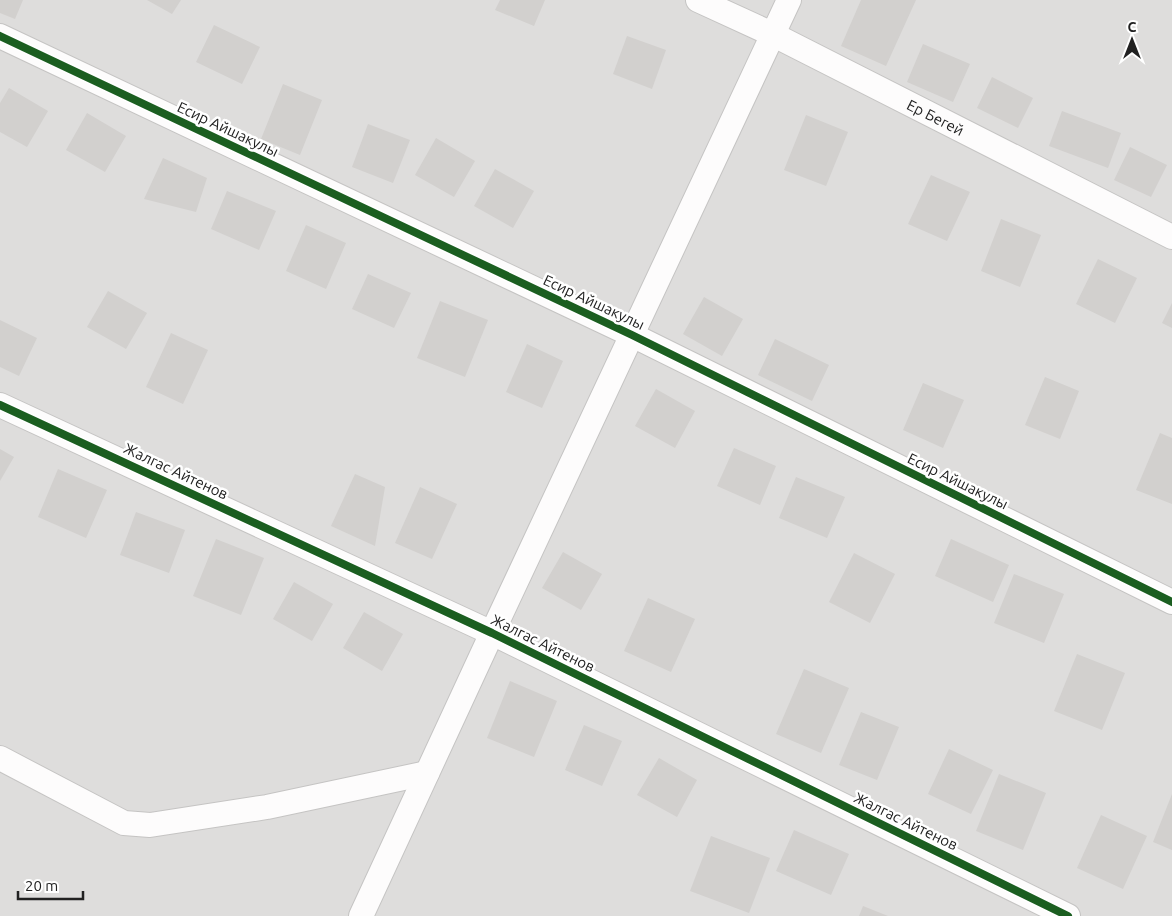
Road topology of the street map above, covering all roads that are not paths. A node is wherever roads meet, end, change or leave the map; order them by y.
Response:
1 (698, 0) edge
2 (789, 0) edge
3 (772, 34) junction
4 (0, 36) edge
5 (1172, 237) edge
6 (632, 336) junction
7 (0, 404) edge
8 (1172, 602) edge
9 (492, 633) junction
10 (0, 758) edge
11 (427, 773) junction
12 (361, 916) edge
13 (1068, 916) edge

1 - 3 street, Ер Бегей
2 - 3 street
3 - 5 street, Ер Бегей
3 - 6 street
4 - 6 street, Есир Айшакулы
6 - 8 street, Есир Айшакулы
6 - 9 street
7 - 9 street, Жалгас Айтенов
9 - 11 street
9 - 13 street, Жалгас Айтенов
10 - 11 street
11 - 12 street

